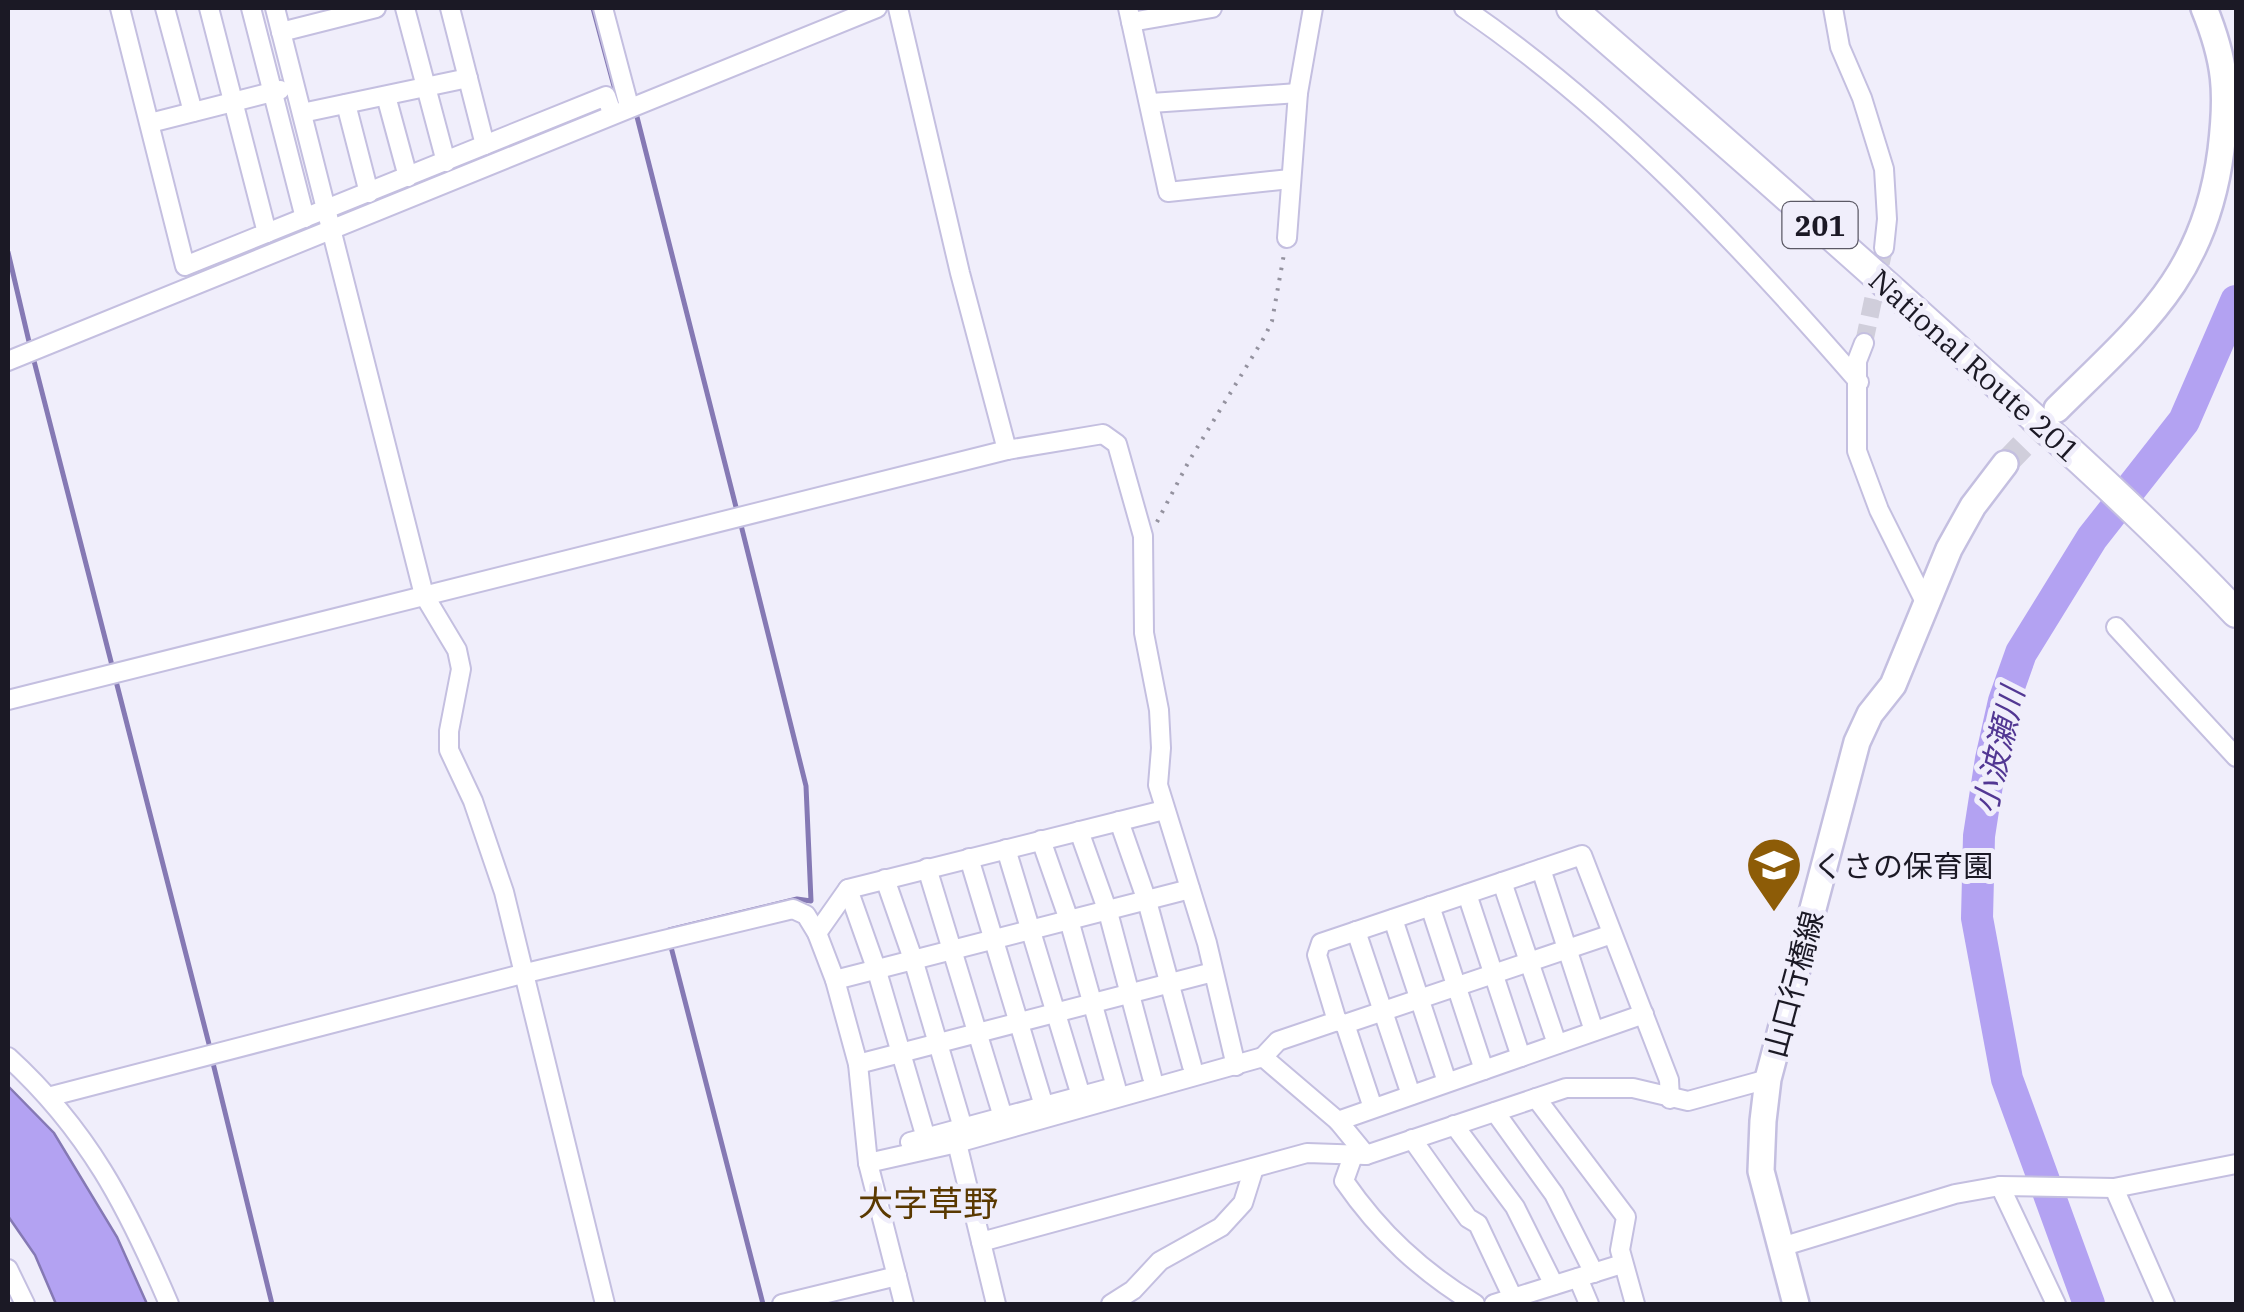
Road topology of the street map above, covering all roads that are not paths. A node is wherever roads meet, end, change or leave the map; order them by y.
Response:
1 (120, 8) edge
2 (166, 8) edge
3 (209, 8) edge
4 (251, 8) edge
5 (275, 8) edge
6 (369, 8) edge
7 (405, 8) edge
8 (450, 8) edge
9 (603, 8) edge
10 (876, 8) edge
11 (898, 8) edge
12 (1212, 8) edge
13 (1313, 8) edge
14 (1464, 8) edge
15 (1570, 8) edge
16 (1833, 8) edge
17 (2204, 8) edge
18 (324, 14) edge
19 (1129, 15) edge
20 (281, 32) junction
21 (468, 78) junction
22 (296, 86) junction
23 (424, 88) junction
24 (273, 92) junction
25 (1298, 93) junction
26 (386, 96) junction
27 (2232, 100) edge
28 (233, 102) junction
29 (1150, 103) junction
30 (346, 104) junction
31 (620, 109) junction
32 (193, 112) junction
33 (302, 112) junction
34 (150, 124) junction
35 (486, 146) junction
36 (446, 162) junction
37 (408, 177) junction
38 (1290, 179) junction
39 (369, 193) junction
40 (306, 218) junction
41 (329, 219) junction
42 (267, 233) junction
43 (1287, 238) road end
44 (1884, 248) tunnel mouth
45 (1864, 342) tunnel mouth
46 (8, 361) edge
47 (1859, 382) junction
48 (2057, 409) tunnel mouth
49 (1006, 450) junction
50 (2005, 464) tunnel mouth
51 (424, 595) junction
52 (1926, 604) junction
53 (2236, 613) edge
54 (2116, 627) dead end
55 (8, 700) edge
56 (2236, 757) edge
57 (1164, 810) junction
58 (1119, 821) junction
59 (1079, 830) junction
60 (1041, 840) junction
61 (1006, 849) junction
62 (969, 858) junction
63 (928, 868) junction
64 (1541, 868) junction
65 (885, 879) junction
66 (1502, 882) junction
67 (1190, 888) junction
68 (848, 889) junction
69 (1466, 894) junction
70 (1147, 900) junction
71 (1430, 906) junction
72 (1108, 912) junction
73 (1393, 919) junction
74 (1069, 920) junction
75 (1032, 930) junction
76 (1356, 931) junction
77 (817, 933) junction
78 (1612, 934) junction
79 (995, 939) junction
80 (954, 948) junction
81 (1568, 949) junction
82 (913, 959) junction
83 (1530, 962) junction
84 (876, 968) junction
85 (1213, 972) junction
86 (522, 974) junction
87 (1493, 974) junction
88 (835, 980) junction
89 (1170, 983) junction
90 (1456, 987) junction
91 (1130, 993) junction
92 (1420, 999) junction
93 (1094, 1002) junction
94 (1058, 1012) junction
95 (1383, 1012) junction
96 (1644, 1014) junction
97 (1020, 1022) junction
98 (1341, 1023) junction
99 (1594, 1031) junction
100 (979, 1032) junction
101 (938, 1043) junction
102 (1557, 1044) junction
103 (902, 1052) junction
104 (8, 1057) edge
105 (1521, 1057) junction
106 (1263, 1058) junction
107 (1230, 1062) junction
108 (858, 1064) junction
109 (1192, 1066) junction
110 (1484, 1070) junction
111 (1152, 1077) junction
112 (1768, 1079) junction
113 (1447, 1082) junction
114 (1116, 1087) junction
115 (1410, 1095) junction
116 (1081, 1096) junction
117 (48, 1097) junction
118 (1536, 1098) junction
119 (1670, 1099) junction
120 (1044, 1106) junction
121 (1374, 1108) junction
122 (1494, 1112) junction
123 (1003, 1118) junction
124 (1338, 1121) junction
125 (1454, 1126) junction
126 (960, 1136) junction
127 (926, 1138) junction
128 (1412, 1139) junction
129 (895, 1146) dead end
130 (1360, 1154) junction
131 (868, 1163) junction
132 (2236, 1164) edge
133 (1254, 1168) junction
134 (2000, 1186) junction
135 (2114, 1188) junction
136 (981, 1242) junction
137 (1781, 1247) junction
138 (1622, 1264) junction
139 (8, 1270) edge
140 (1586, 1275) junction
141 (898, 1276) junction
142 (1547, 1293) edge
143 (843, 1297) edge
144 (1513, 1298) junction
145 (25, 1304) edge
146 (168, 1304) edge
147 (605, 1304) edge
148 (782, 1304) edge
149 (904, 1304) edge
150 (996, 1304) edge
151 (1111, 1304) edge
152 (1475, 1304) edge
153 (1494, 1304) edge
154 (1589, 1304) edge
155 (1635, 1304) edge
156 (1796, 1304) edge
157 (2056, 1304) edge
158 (2165, 1304) edge

1 - 34 street
2 - 32 street
3 - 28 street
4 - 24 street
5 - 20 street
6 - 18 street
7 - 23 street
8 - 21 street
9 - 31 street
10 - 31 street
11 - 49 street
12 - 19 street
13 - 25 street
14 - 47 street
15 - 53 highway, National Route 201 / 201
16 - 44 street
17 - 27 main road
18 - 20 street
19 - 29 street
20 - 22 street
21 - 23 street
21 - 35 street
22 - 24 street
22 - 33 street
23 - 26 street
23 - 36 street
24 - 28 street
24 - 40 street
25 - 29 street
25 - 38 street
26 - 30 street
26 - 37 street
27 - 48 main road
28 - 32 street
28 - 42 street
29 - 38 street
30 - 33 street
30 - 39 street
31 - 35 street
31 - 41 street
32 - 34 street
33 - 41 street
34 - 42 street
35 - 36 street
36 - 37 street
37 - 39 street
38 - 43 street
39 - 41 street
40 - 41 street
40 - 42 street
41 - 46 street
41 - 51 street
45 - 47 street
47 - 52 street
49 - 51 street
49 - 57 street
50 - 52 main road, 山口行橋線
51 - 55 street
51 - 86 street
52 - 112 main road, 山口行橋線
54 - 56 street
57 - 58 street
57 - 67 street
58 - 59 street
58 - 70 street
59 - 60 street
59 - 72 street
60 - 61 street
60 - 74 street
61 - 62 street
61 - 75 street
62 - 63 street
62 - 79 street
63 - 65 street
63 - 80 street
64 - 66 street
64 - 78 street
64 - 81 street
65 - 68 street
65 - 82 street
66 - 69 street
66 - 83 street
67 - 70 street
67 - 85 street
68 - 77 street
68 - 84 street
69 - 71 street
69 - 87 street
70 - 72 street
70 - 89 street
71 - 73 street
71 - 90 street
72 - 74 street
72 - 91 street
73 - 76 street
73 - 92 street
74 - 75 street
74 - 93 street
75 - 79 street
75 - 94 street
76 - 95 street
76 - 98 street
77 - 86 street
77 - 88 street
78 - 81 street
78 - 96 street
79 - 80 street
79 - 97 street
80 - 82 street
80 - 100 street
81 - 83 street
81 - 99 street
82 - 84 street
82 - 101 street
83 - 87 street
83 - 102 street
84 - 88 street
84 - 103 street
85 - 89 street
85 - 107 street
86 - 117 street
86 - 147 street
87 - 90 street
87 - 105 street
88 - 108 street
89 - 91 street
89 - 109 street
90 - 92 street
90 - 110 street
91 - 93 street
91 - 111 street
92 - 95 street
92 - 113 street
93 - 94 street
93 - 114 street
94 - 97 street
94 - 116 street
95 - 98 street
95 - 115 street
96 - 99 street
96 - 119 street
97 - 100 street
97 - 120 street
98 - 106 street
98 - 121 street
99 - 102 street
100 - 101 street
100 - 123 street
101 - 103 street
101 - 126 street
102 - 105 street
103 - 108 street
103 - 127 street
104 - 117 street
105 - 110 street
106 - 107 street
106 - 124 street
107 - 109 street
107 - 126 street
108 - 131 street
109 - 111 street
110 - 113 street
111 - 114 street
112 - 119 street
112 - 137 main road, 山口行橋線
113 - 115 street
114 - 116 street
115 - 121 street
116 - 120 street
117 - 146 street
118 - 119 street
118 - 122 street
118 - 138 street
120 - 123 street
121 - 124 street
122 - 125 street
122 - 140 street
123 - 126 street
124 - 130 street
125 - 128 street
125 - 142 street
126 - 127 street
126 - 131 street
126 - 136 street
127 - 129 street
128 - 130 street
128 - 144 street
130 - 133 street
130 - 152 street
131 - 141 street
132 - 135 street
133 - 136 street
133 - 151 street
134 - 135 street
134 - 137 street
134 - 157 street
135 - 158 street
136 - 150 street
137 - 156 main road, 山口行橋線
138 - 140 street
138 - 155 street
139 - 145 street
140 - 142 street
140 - 154 street
141 - 143 street
141 - 149 street
142 - 144 street
143 - 148 street
144 - 153 street

